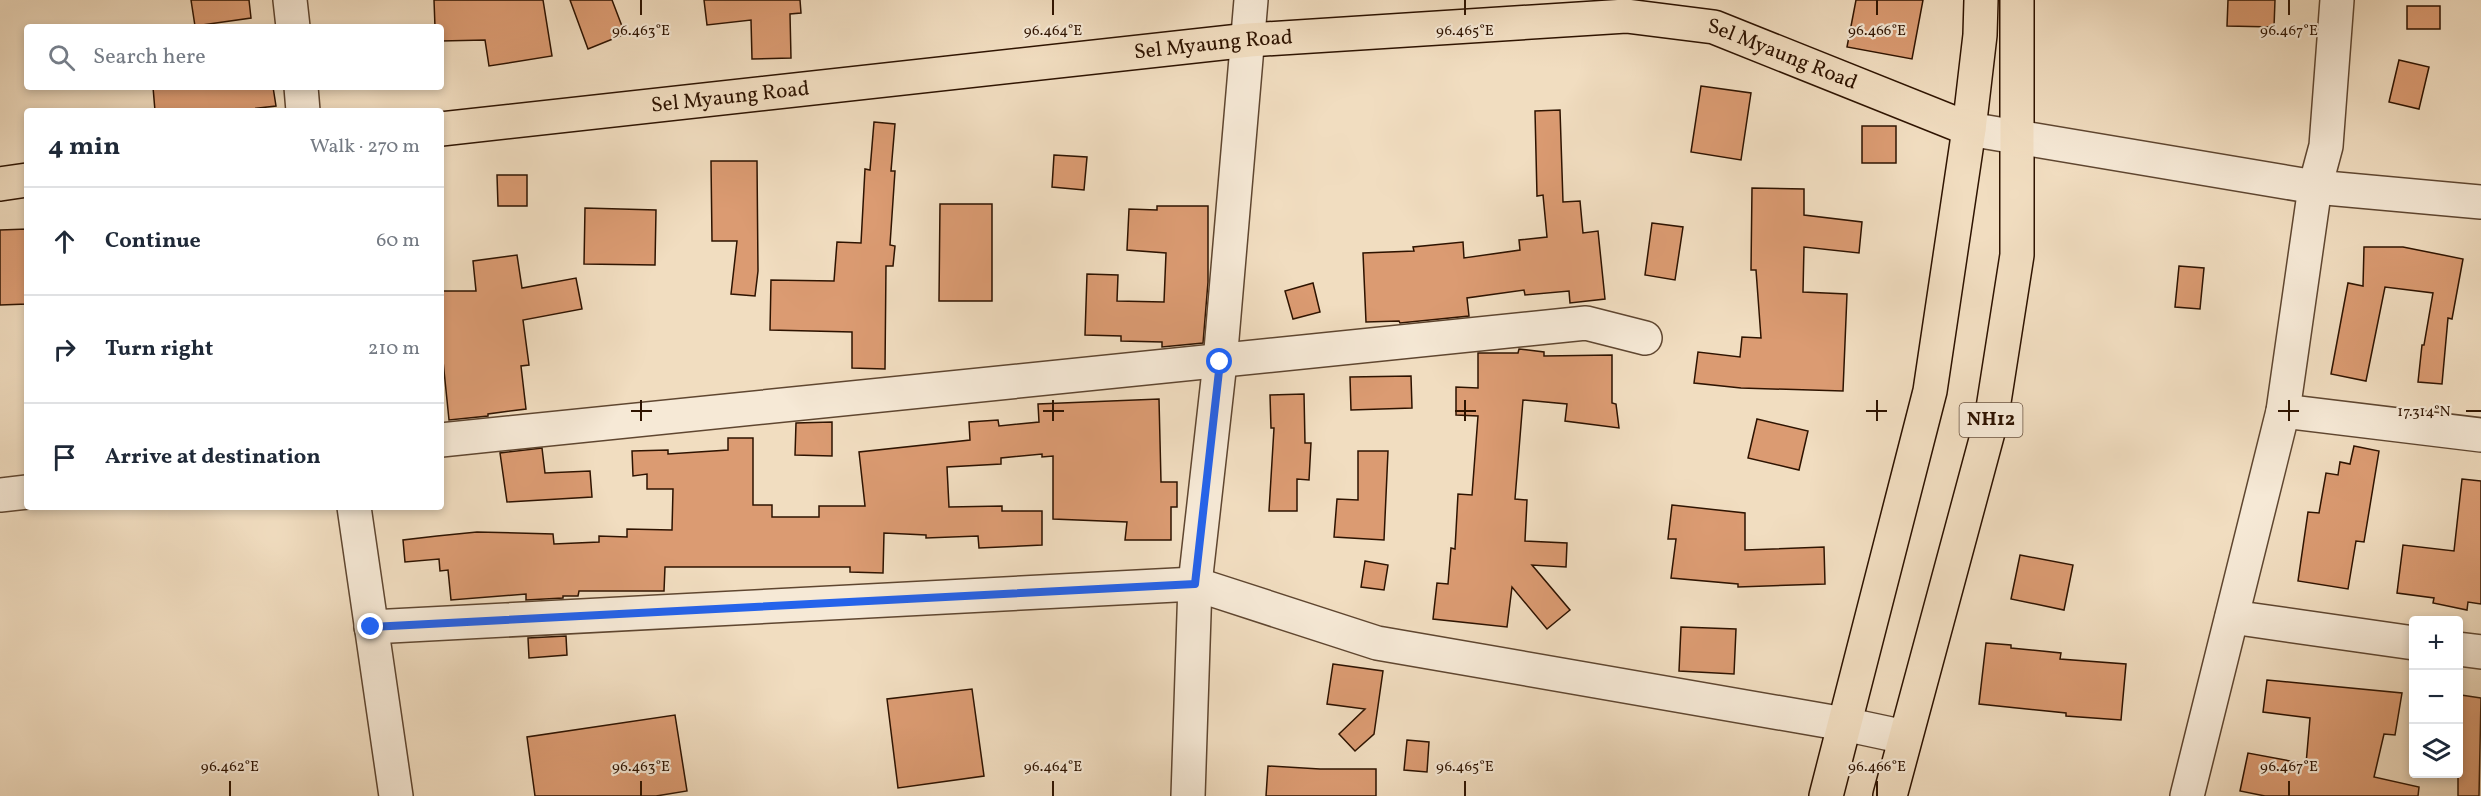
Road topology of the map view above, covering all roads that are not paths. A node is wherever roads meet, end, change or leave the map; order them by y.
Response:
1 (290, 0) edge
2 (1251, 0) edge
3 (1981, 0) edge
4 (2017, 0) edge
5 (2337, 0) edge
6 (293, 24) edge
7 (1249, 40) junction
8 (301, 90) edge
9 (303, 108) edge
10 (444, 129) edge
11 (1970, 129) junction
12 (2015, 137) junction
13 (24, 180) edge
14 (0, 184) edge
15 (2315, 187) junction
16 (2481, 202) edge
17 (1645, 338) dead end
18 (1220, 362) junction
19 (2283, 411) junction
20 (2481, 435) edge
21 (444, 440) edge
22 (24, 492) edge
23 (0, 495) edge
24 (354, 510) edge
25 (1195, 584) junction
26 (2232, 616) junction
27 (371, 627) junction
28 (2409, 642) edge
29 (2463, 650) edge
30 (2481, 652) edge
31 (1844, 724) junction
32 (1905, 737) junction
33 (396, 796) edge
34 (1188, 796) edge
35 (1826, 796) edge
36 (1890, 796) edge
37 (2187, 796) edge

1 - 6 street
2 - 7 street
3 - 11 main road, NH12
4 - 12 main road, NH12
5 - 15 street
7 - 10 main road, Sel Myaung Road
7 - 11 main road, Sel Myaung Road
7 - 18 street
8 - 9 street
11 - 12 street
11 - 31 main road, NH12
12 - 15 street
12 - 32 main road, NH12
13 - 14 main road
15 - 16 street
15 - 19 street
17 - 18 street
18 - 21 street
18 - 25 street
19 - 20 street
19 - 26 street
22 - 23 street
24 - 27 street
25 - 27 street
25 - 31 street
25 - 34 street
26 - 28 street
26 - 37 street
27 - 33 street
29 - 30 street
31 - 32 street
31 - 35 main road, NH12
32 - 36 main road, NH12

